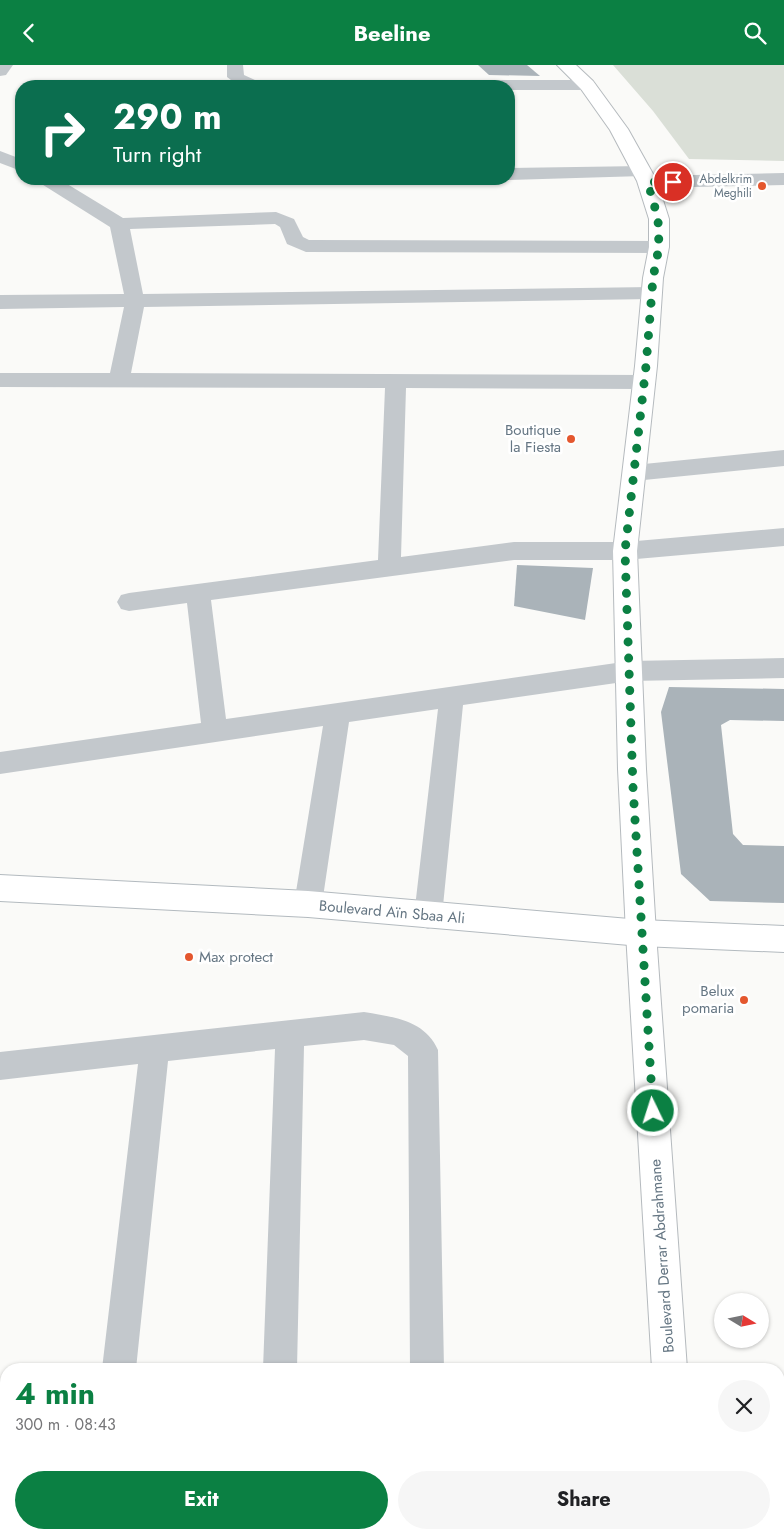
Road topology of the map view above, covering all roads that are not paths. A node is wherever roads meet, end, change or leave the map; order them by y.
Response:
1 (5, 65) edge
2 (235, 65) edge
3 (566, 65) edge
4 (0, 71) edge
5 (240, 80) edge
6 (515, 85) edge
7 (587, 85) junction
8 (0, 155) edge
9 (15, 163) edge
10 (515, 174) edge
11 (645, 176) junction
12 (784, 179) edge
13 (56, 185) edge
14 (118, 224) junction
15 (659, 247) junction
16 (652, 293) junction
17 (135, 301) junction
18 (0, 303) edge
19 (0, 380) edge
20 (119, 381) junction
21 (396, 382) junction
22 (644, 383) junction
23 (784, 458) edge
24 (634, 473) junction
25 (784, 537) edge
26 (625, 551) junction
27 (389, 568) junction
28 (198, 593) junction
29 (129, 602) dead end
30 (784, 668) edge
31 (630, 671) junction
32 (452, 696) junction
33 (338, 713) junction
34 (214, 731) junction
35 (0, 763) edge
36 (0, 888) edge
37 (308, 904) junction
38 (428, 916) junction
39 (641, 933) junction
40 (784, 939) edge
41 (290, 1033) junction
42 (155, 1049) junction
43 (0, 1066) edge
44 (120, 1363) edge
45 (280, 1363) edge
46 (427, 1363) edge
47 (670, 1363) edge

1 - 4 street
2 - 5 street
3 - 7 main road, Boulevard Derrar Abdrahmane
6 - 7 street
7 - 11 main road, Boulevard Derrar Abdrahmane
8 - 9 street
10 - 11 street
11 - 12 street
11 - 15 main road, Boulevard Derrar Abdrahmane
13 - 14 street
14 - 15 street
14 - 17 street
15 - 16 main road, Boulevard Derrar Abdrahmane
16 - 17 street
16 - 22 main road, Boulevard Derrar Abdrahmane
17 - 18 street
17 - 20 street
19 - 20 street
20 - 21 street
21 - 22 street
21 - 27 street
22 - 24 main road, Boulevard Derrar Abdrahmane
23 - 24 street
24 - 26 main road, Boulevard Derrar Abdrahmane
25 - 26 street
26 - 27 street
26 - 31 main road, Boulevard Derrar Abdrahmane
27 - 28 street
28 - 29 street
28 - 34 street
30 - 31 street
31 - 32 street
31 - 39 main road, Boulevard Derrar Abdrahmane
32 - 33 street
32 - 38 street
33 - 34 street
33 - 37 street
34 - 35 street
36 - 37 main road, Boulevard Aïn Sbaa Ali
37 - 38 main road, Boulevard Aïn Sbaa Ali
38 - 39 main road, Boulevard Aïn Sbaa Ali
39 - 40 main road, Boulevard Aïn Sbaa Ali
39 - 47 main road, Boulevard Derrar Abdrahmane
41 - 42 street
41 - 45 street
41 - 46 street
42 - 43 street
42 - 44 street

